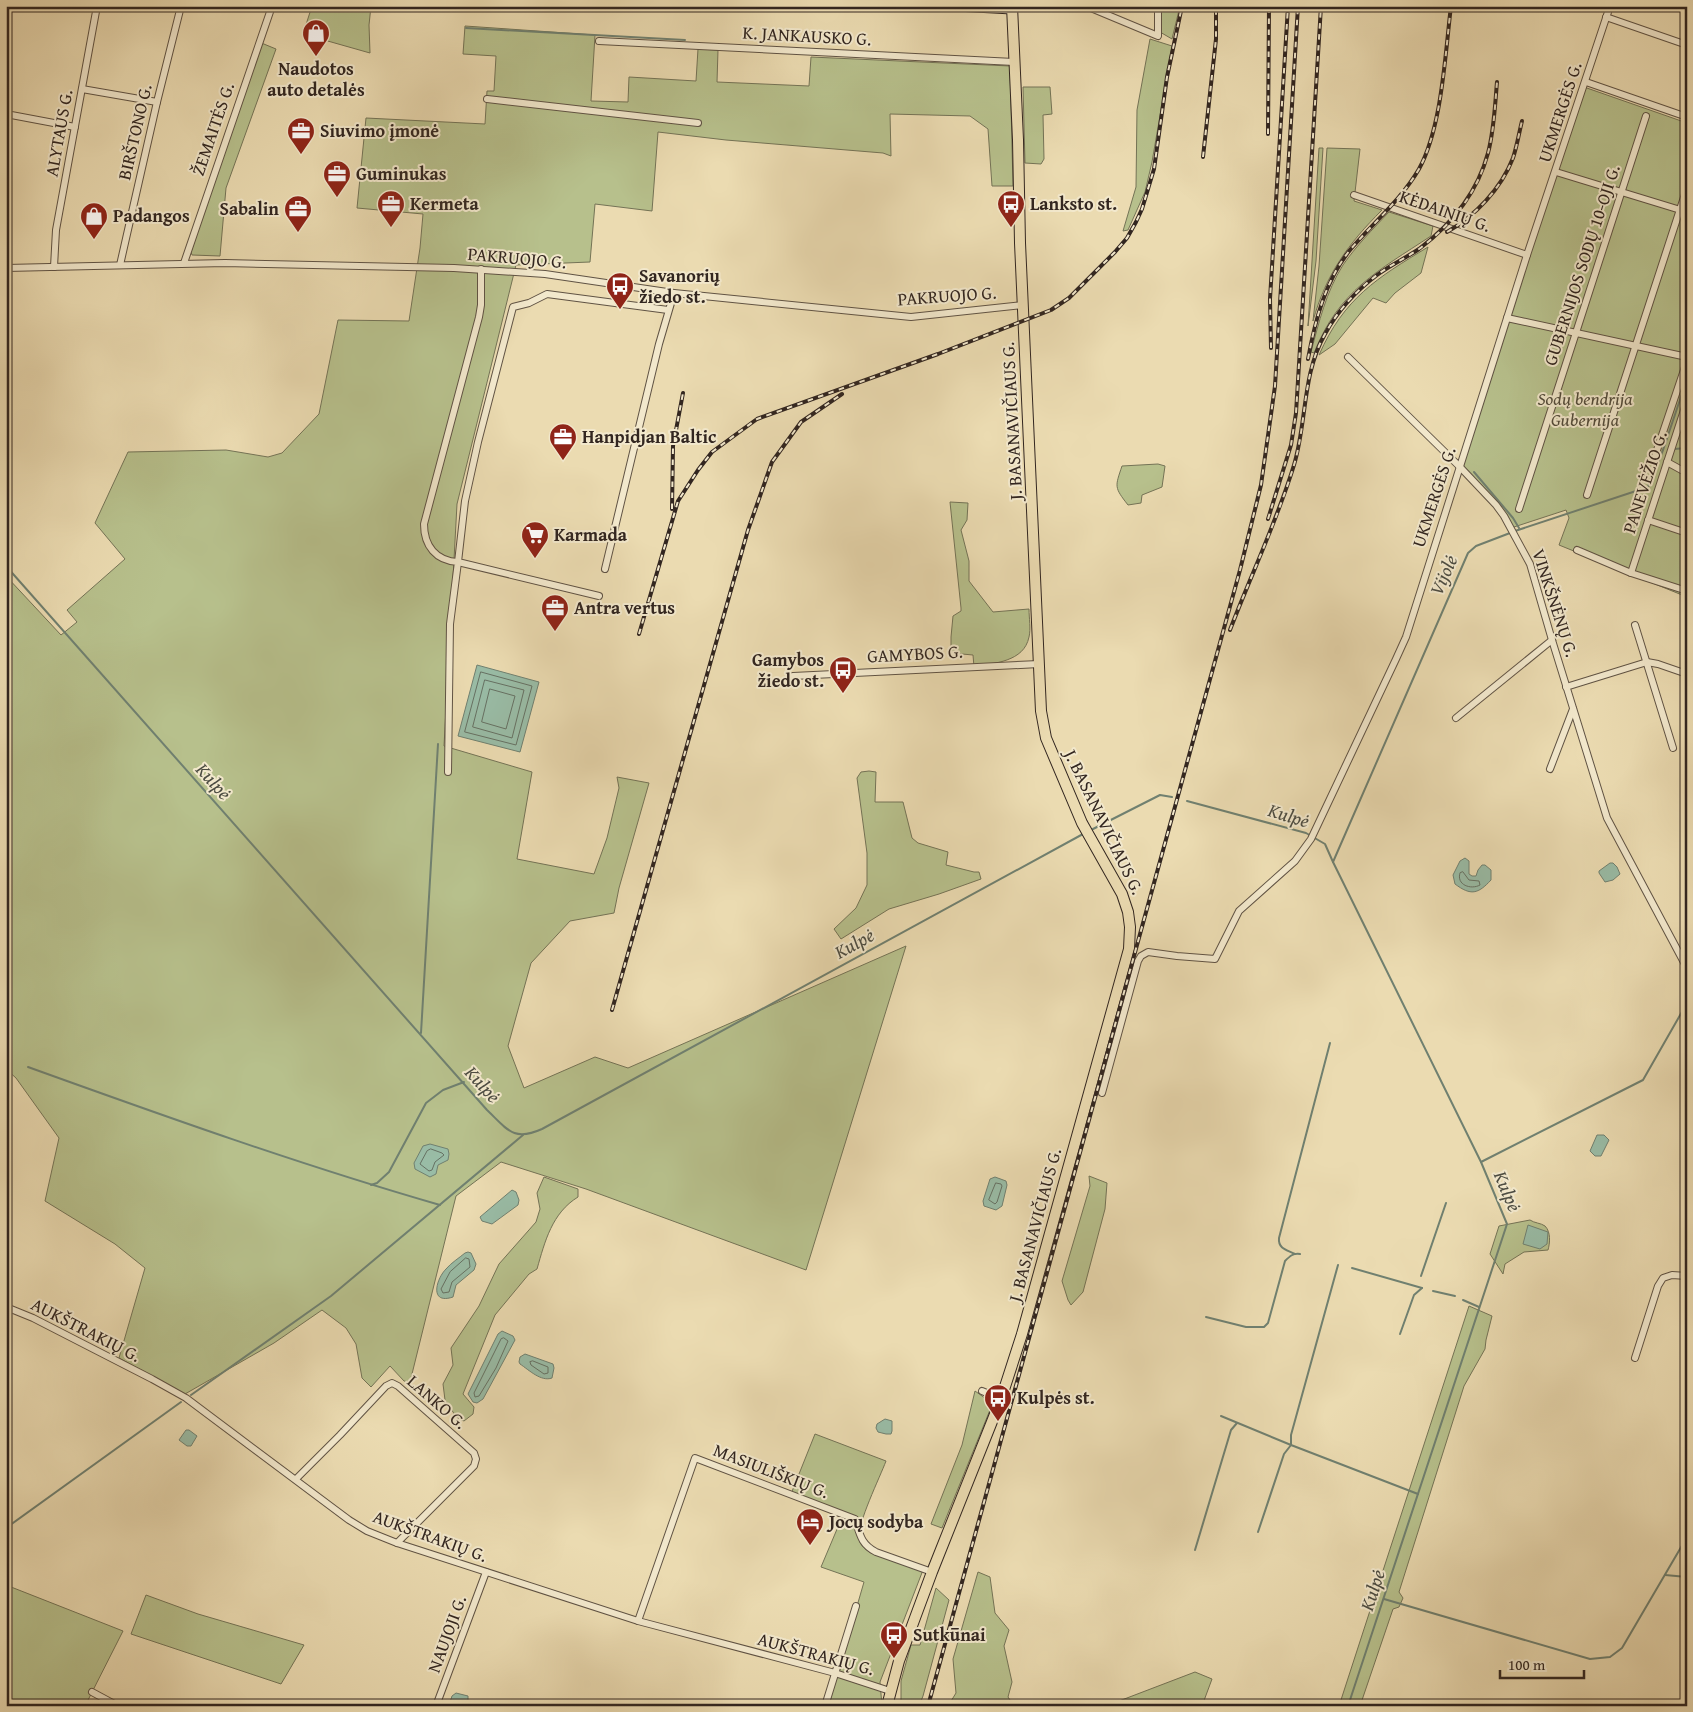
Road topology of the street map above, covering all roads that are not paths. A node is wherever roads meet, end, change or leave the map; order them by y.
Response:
1 (97, 6) edge
2 (181, 6) edge
3 (272, 6) edge
4 (956, 6) edge
5 (1086, 6) edge
6 (1158, 6) edge
7 (1610, 6) edge
8 (1012, 8) edge
9 (1606, 18) junction
10 (599, 40) dead end
11 (1687, 45) edge
12 (1014, 62) junction
13 (1586, 82) junction
14 (82, 88) junction
15 (487, 99) dead end
16 (157, 102) junction
17 (6, 114) edge
18 (1646, 116) dead end
19 (1687, 117) edge
20 (698, 123) dead end
21 (75, 127) junction
22 (1556, 172) junction
23 (1687, 188) edge
24 (1622, 191) junction
25 (1354, 195) dead end
26 (1684, 211) edge
27 (1527, 255) junction
28 (184, 263) junction
29 (120, 265) junction
30 (54, 266) junction
31 (6, 268) edge
32 (481, 269) junction
33 (674, 293) junction
34 (1023, 305) junction
35 (668, 310) junction
36 (1507, 318) junction
37 (1575, 334) junction
38 (1634, 346) junction
39 (1687, 357) edge
40 (1348, 358) dead end
41 (1687, 361) edge
42 (1687, 401) edge
43 (1684, 419) edge
44 (1655, 456) dead end
45 (1667, 462) junction
46 (1460, 467) junction
47 (1687, 474) edge
48 (1587, 496) dead end
49 (1519, 509) dead end
50 (1648, 520) junction
51 (1687, 533) edge
52 (1577, 550) dead end
53 (458, 562) junction
54 (605, 569) dead end
55 (1631, 572) junction
56 (1687, 591) edge
57 (599, 596) dead end
58 (1635, 625) dead end
59 (1552, 640) junction
60 (1647, 662) junction
61 (1039, 664) junction
62 (1687, 674) edge
63 (793, 676) dead end
64 (1566, 687) junction
65 (1573, 709) junction
66 (1456, 718) dead end
67 (1673, 748) dead end
68 (1550, 769) dead end
69 (448, 772) dead end
70 (1687, 968) edge
71 (1102, 1093) dead end
72 (1687, 1276) edge
73 (6, 1307) edge
74 (1635, 1358) dead end
75 (982, 1391) dead end
76 (1001, 1399) junction
77 (296, 1479) junction
78 (397, 1543) junction
79 (486, 1572) junction
80 (932, 1572) junction
81 (856, 1606) dead end
82 (638, 1621) junction
83 (835, 1673) junction
84 (890, 1690) junction
85 (92, 1692) dead end
86 (118, 1706) edge
87 (436, 1706) edge
88 (825, 1706) edge
89 (886, 1706) edge

1 - 14 street, ALYTAUS G.
2 - 16 street, BIRŠTONO G.
3 - 28 street, ŽEMAITĖS G.
4 - 8 main road
5 - 6 street
7 - 9 street, UKMERGĖS G.
8 - 12 main road, J. BASANAVIČIAUS G.
9 - 11 street
9 - 13 street, UKMERGĖS G.
10 - 12 street, K. JANKAUSKO G.
12 - 34 main road, J. BASANAVIČIAUS G.
13 - 19 street
13 - 22 street, UKMERGĖS G.
14 - 16 street
14 - 21 street, ALYTAUS G.
15 - 20 street
16 - 29 street, BIRŠTONO G.
17 - 21 street
18 - 24 street, GUBERNIJOS SODŲ 10-OJI G.
21 - 30 street, ALYTAUS G.
22 - 24 street
22 - 27 street, UKMERGĖS G.
23 - 26 street
24 - 26 street
24 - 37 street, GUBERNIJOS SODŲ 10-OJI G.
25 - 27 street, KĖDAINIŲ G.
26 - 38 street
27 - 36 street, UKMERGĖS G.
28 - 29 street, PAKRUOJO G.
28 - 32 street, PAKRUOJO G.
29 - 30 street, PAKRUOJO G.
30 - 31 street, PAKRUOJO G.
32 - 33 street, PAKRUOJO G.
32 - 53 street
33 - 34 street, PAKRUOJO G.
33 - 35 street
34 - 61 main road, J. BASANAVIČIAUS G.
35 - 53 street
35 - 54 street
36 - 37 street
36 - 46 street, UKMERGĖS G.
37 - 38 street
37 - 49 street, GUBERNIJOS SODŲ 10-OJI G.
38 - 39 street
38 - 48 street
40 - 46 street, VINKŠNĖNŲ G.
41 - 44 street
42 - 43 street, PANEVĖŽIO G.
43 - 45 street, PANEVĖŽIO G.
45 - 47 street
45 - 50 street, PANEVĖŽIO G.
46 - 59 street, VINKŠNĖNŲ G.
46 - 71 street, UKMERGĖS G.
50 - 51 street
50 - 55 street, PANEVĖŽIO G.
52 - 55 street
53 - 57 street
53 - 69 street
55 - 56 street
58 - 60 street
59 - 64 street, VINKŠNĖNŲ G.
59 - 66 street
60 - 62 street
60 - 64 street
60 - 67 street
61 - 63 street, GAMYBOS G.
61 - 76 main road, J. BASANAVIČIAUS G.
64 - 65 street, VINKŠNĖNŲ G.
65 - 68 street
65 - 70 street, VINKŠNĖNŲ G.
72 - 74 street
73 - 77 street, AUKŠTRAKIŲ G.
75 - 76 street
76 - 80 main road, J. BASANAVIČIAUS G.
77 - 78 street, AUKŠTRAKIŲ G.
77 - 78 street, LANKO G.
78 - 79 street, AUKŠTRAKIŲ G.
79 - 82 street, AUKŠTRAKIŲ G.
79 - 87 street, NAUJOJI G.
80 - 82 street, MASIULIŠKIŲ G.
80 - 84 main road, J. BASANAVIČIAUS G.
81 - 83 street
82 - 83 street, AUKŠTRAKIŲ G.
83 - 84 street, AUKŠTRAKIŲ G.
83 - 88 street
84 - 89 main road, J. BASANAVIČIAUS G.
85 - 86 street

